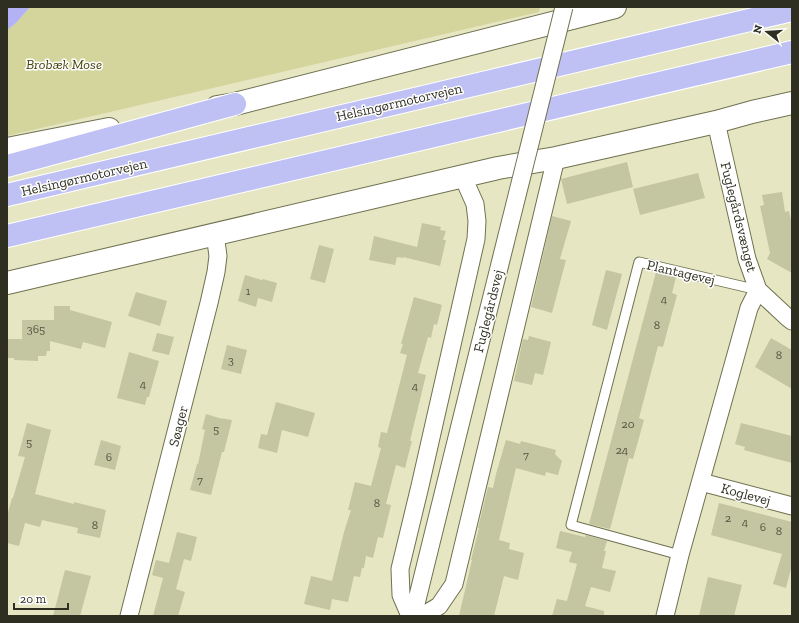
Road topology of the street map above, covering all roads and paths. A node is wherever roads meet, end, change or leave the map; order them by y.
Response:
1 (564, 7) edge
2 (615, 7) edge
3 (792, 10) edge
4 (792, 52) edge
5 (792, 68) edge
6 (666, 82) junction
7 (792, 103) edge
8 (235, 104) junction
9 (716, 122) junction
10 (7, 149) edge
11 (556, 158) junction
12 (7, 166) edge
13 (463, 177) junction
14 (7, 195) edge
15 (214, 234) junction
16 (7, 236) edge
17 (7, 283) edge
18 (758, 290) junction
19 (792, 320) edge
20 (701, 482) junction
21 (792, 506) edge
22 (680, 555) junction
23 (129, 616) edge
24 (410, 616) edge
25 (413, 616) edge
26 (422, 616) edge
27 (665, 616) edge

1 - 25 street, Fuglegårdsvej, bridge
2 - 8 street
3 - 14 highway, Helsingørmotorvejen
4 - 6 highway
5 - 6 highway
6 - 16 highway
7 - 9 street
8 - 10 street
8 - 12 highway
9 - 11 street
9 - 18 street, Fuglegårdsvænget
11 - 13 street
11 - 26 street
13 - 15 street
13 - 24 street, Fuglegårdsvej
15 - 17 street
15 - 23 street, Søager
18 - 19 street, Fuglegårdsvænget
18 - 20 street
18 - 22 lane, Plantagevej
20 - 21 street, Koglevej
20 - 22 street
22 - 27 street

